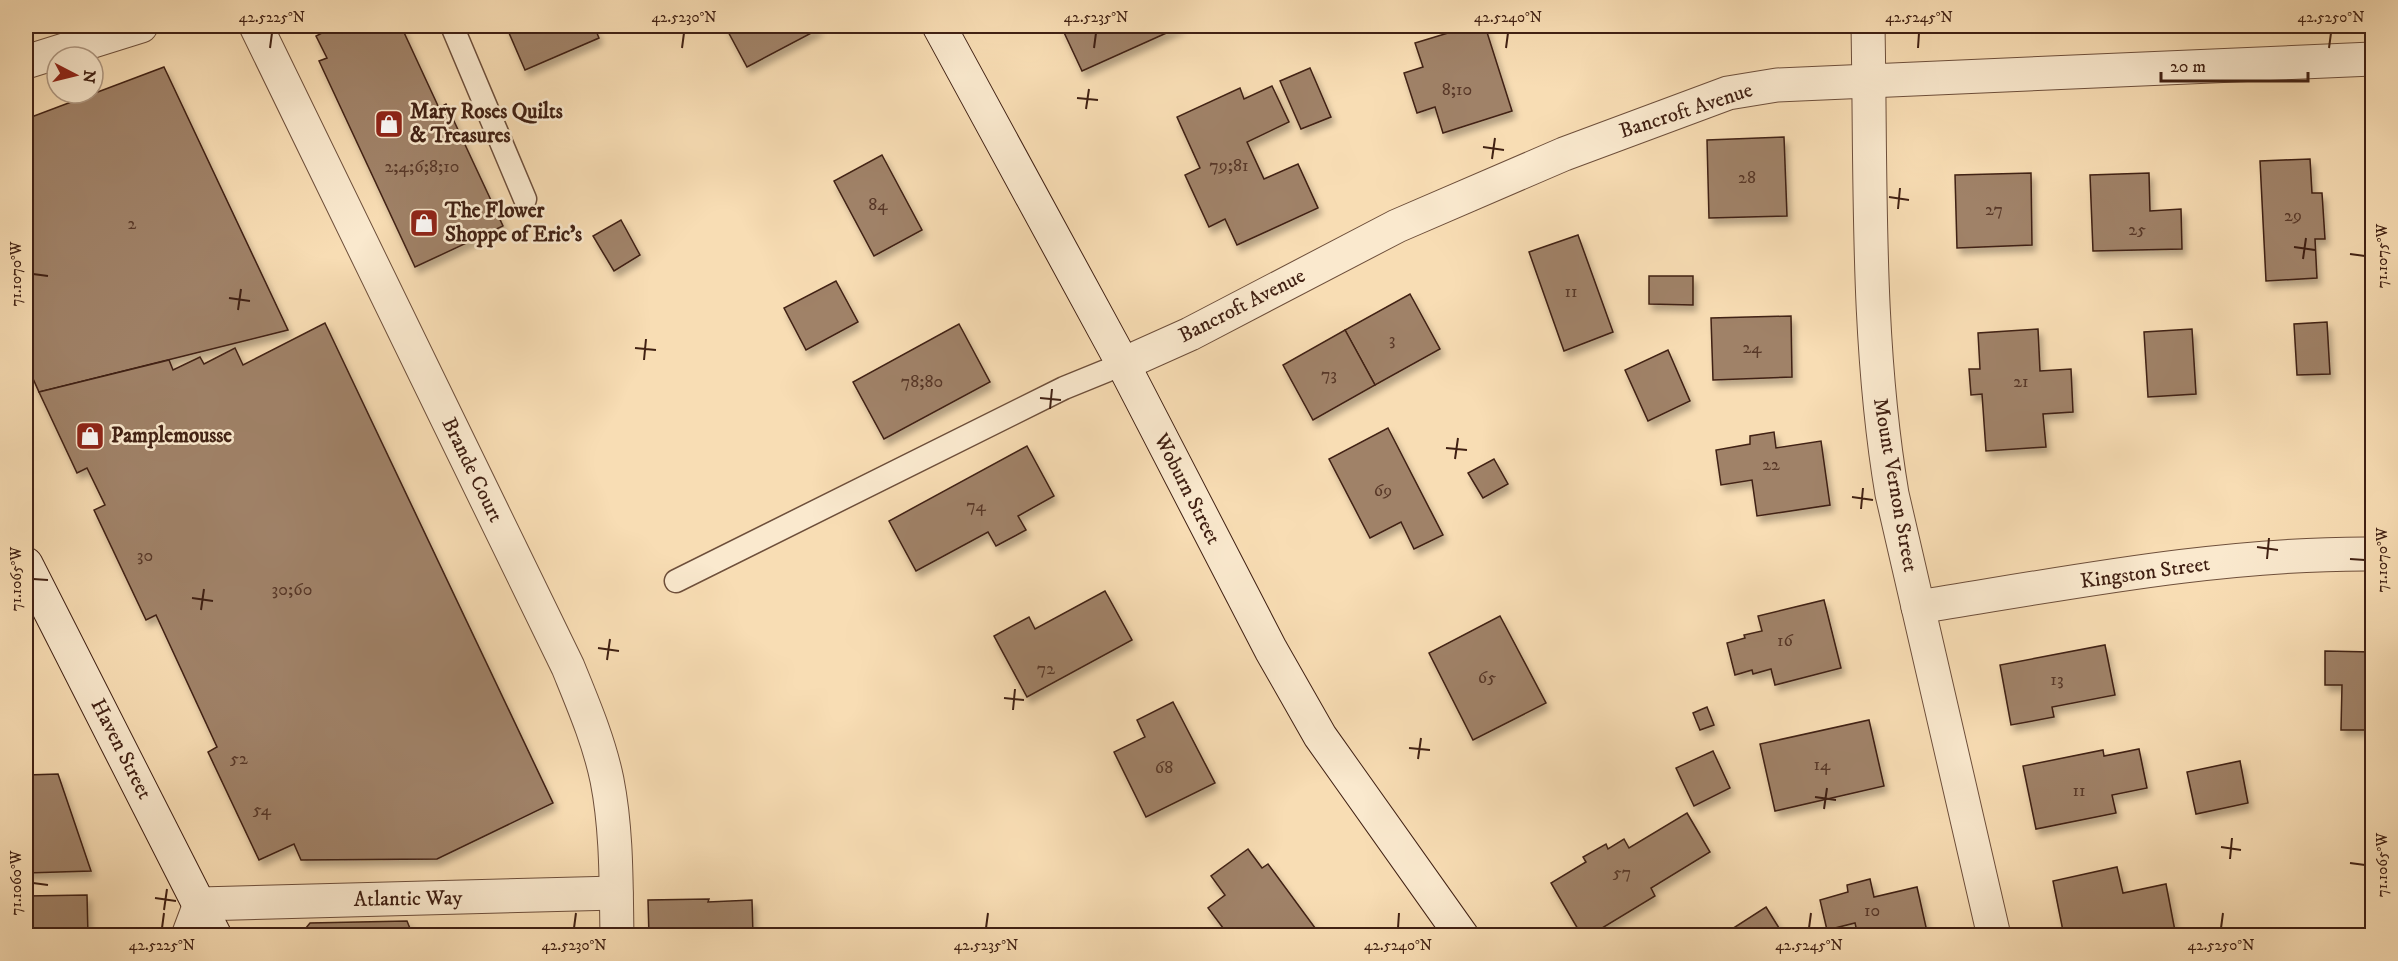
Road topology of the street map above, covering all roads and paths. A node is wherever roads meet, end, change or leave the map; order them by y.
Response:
1 (141, 26) edge
2 (256, 26) edge
3 (452, 26) edge
4 (939, 26) edge
5 (1868, 26) edge
6 (2373, 59) edge
7 (26, 62) edge
8 (1869, 81) junction
9 (525, 199) dead end
10 (1123, 364) junction
11 (2373, 554) edge
12 (26, 564) edge
13 (676, 581) dead end
14 (1918, 607) junction
15 (616, 893) junction
16 (200, 904) junction
17 (188, 936) edge
18 (215, 936) edge
19 (617, 936) edge
20 (1462, 936) edge
21 (1994, 936) edge

1 - 7 street
2 - 15 street, Brande Court
3 - 9 lane
4 - 10 street, Woburn Street
5 - 8 street, Mount Vernon Street
6 - 8 street, Bancroft Avenue
8 - 10 street, Bancroft Avenue
8 - 14 street, Mount Vernon Street
10 - 13 lane
10 - 20 street, Woburn Street
11 - 14 street, Kingston Street
12 - 16 street, Haven Street
14 - 21 street, Mount Vernon Street
15 - 16 street, Atlantic Way
15 - 19 street, Brande Court
16 - 17 street
16 - 18 street, Haven Street

